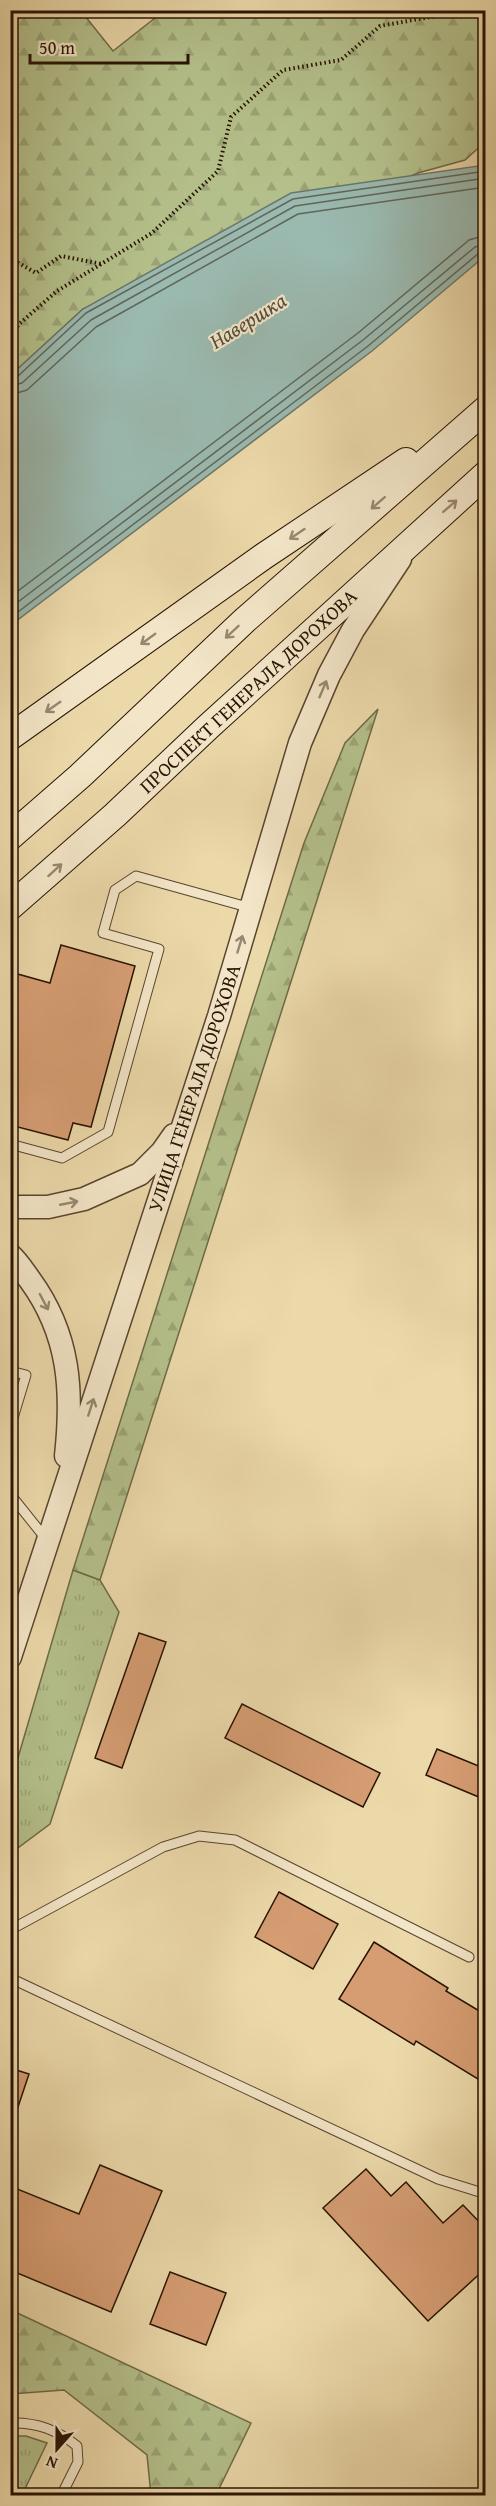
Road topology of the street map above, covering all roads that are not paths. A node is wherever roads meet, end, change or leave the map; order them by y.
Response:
1 (486, 409) edge
2 (486, 474) edge
3 (415, 537) junction
4 (10, 737) edge
5 (10, 837) edge
6 (10, 907) edge
7 (251, 908) junction
8 (185, 1120) junction
9 (10, 1144) edge
10 (10, 1207) edge
11 (10, 1255) edge
12 (10, 1371) edge
13 (10, 1428) edge
14 (10, 1494) edge
15 (60, 1502) junction
16 (48, 1540) junction
17 (10, 1657) edge
18 (10, 1930) edge
19 (469, 1957) dead end
20 (10, 1978) edge
21 (486, 2194) edge
22 (10, 2423) edge
23 (61, 2496) edge

1 -> 4 main road
1 -> 5 main road
3 -> 2 main road, ПРОСПЕКТ ГЕНЕРАЛА ДОРОХОВА
6 -> 3 main road, ПРОСПЕКТ ГЕНЕРАЛА ДОРОХОВА
7 -> 3 street, УЛИЦА ГЕНЕРАЛА ДОРОХОВА
8 -> 7 street, УЛИЦА ГЕНЕРАЛА ДОРОХОВА
7 - 9 lane
10 -> 8 street
15 -> 8 street, УЛИЦА ГЕНЕРАЛА ДОРОХОВА
11 -> 15 street
12 - 13 lane
14 - 16 lane
15 - 16 street, УЛИЦА ГЕНЕРАЛА ДОРОХОВА
16 - 17 street, УЛИЦА ГЕНЕРАЛА ДОРОХОВА
18 - 19 lane
20 - 21 lane
22 - 23 lane

